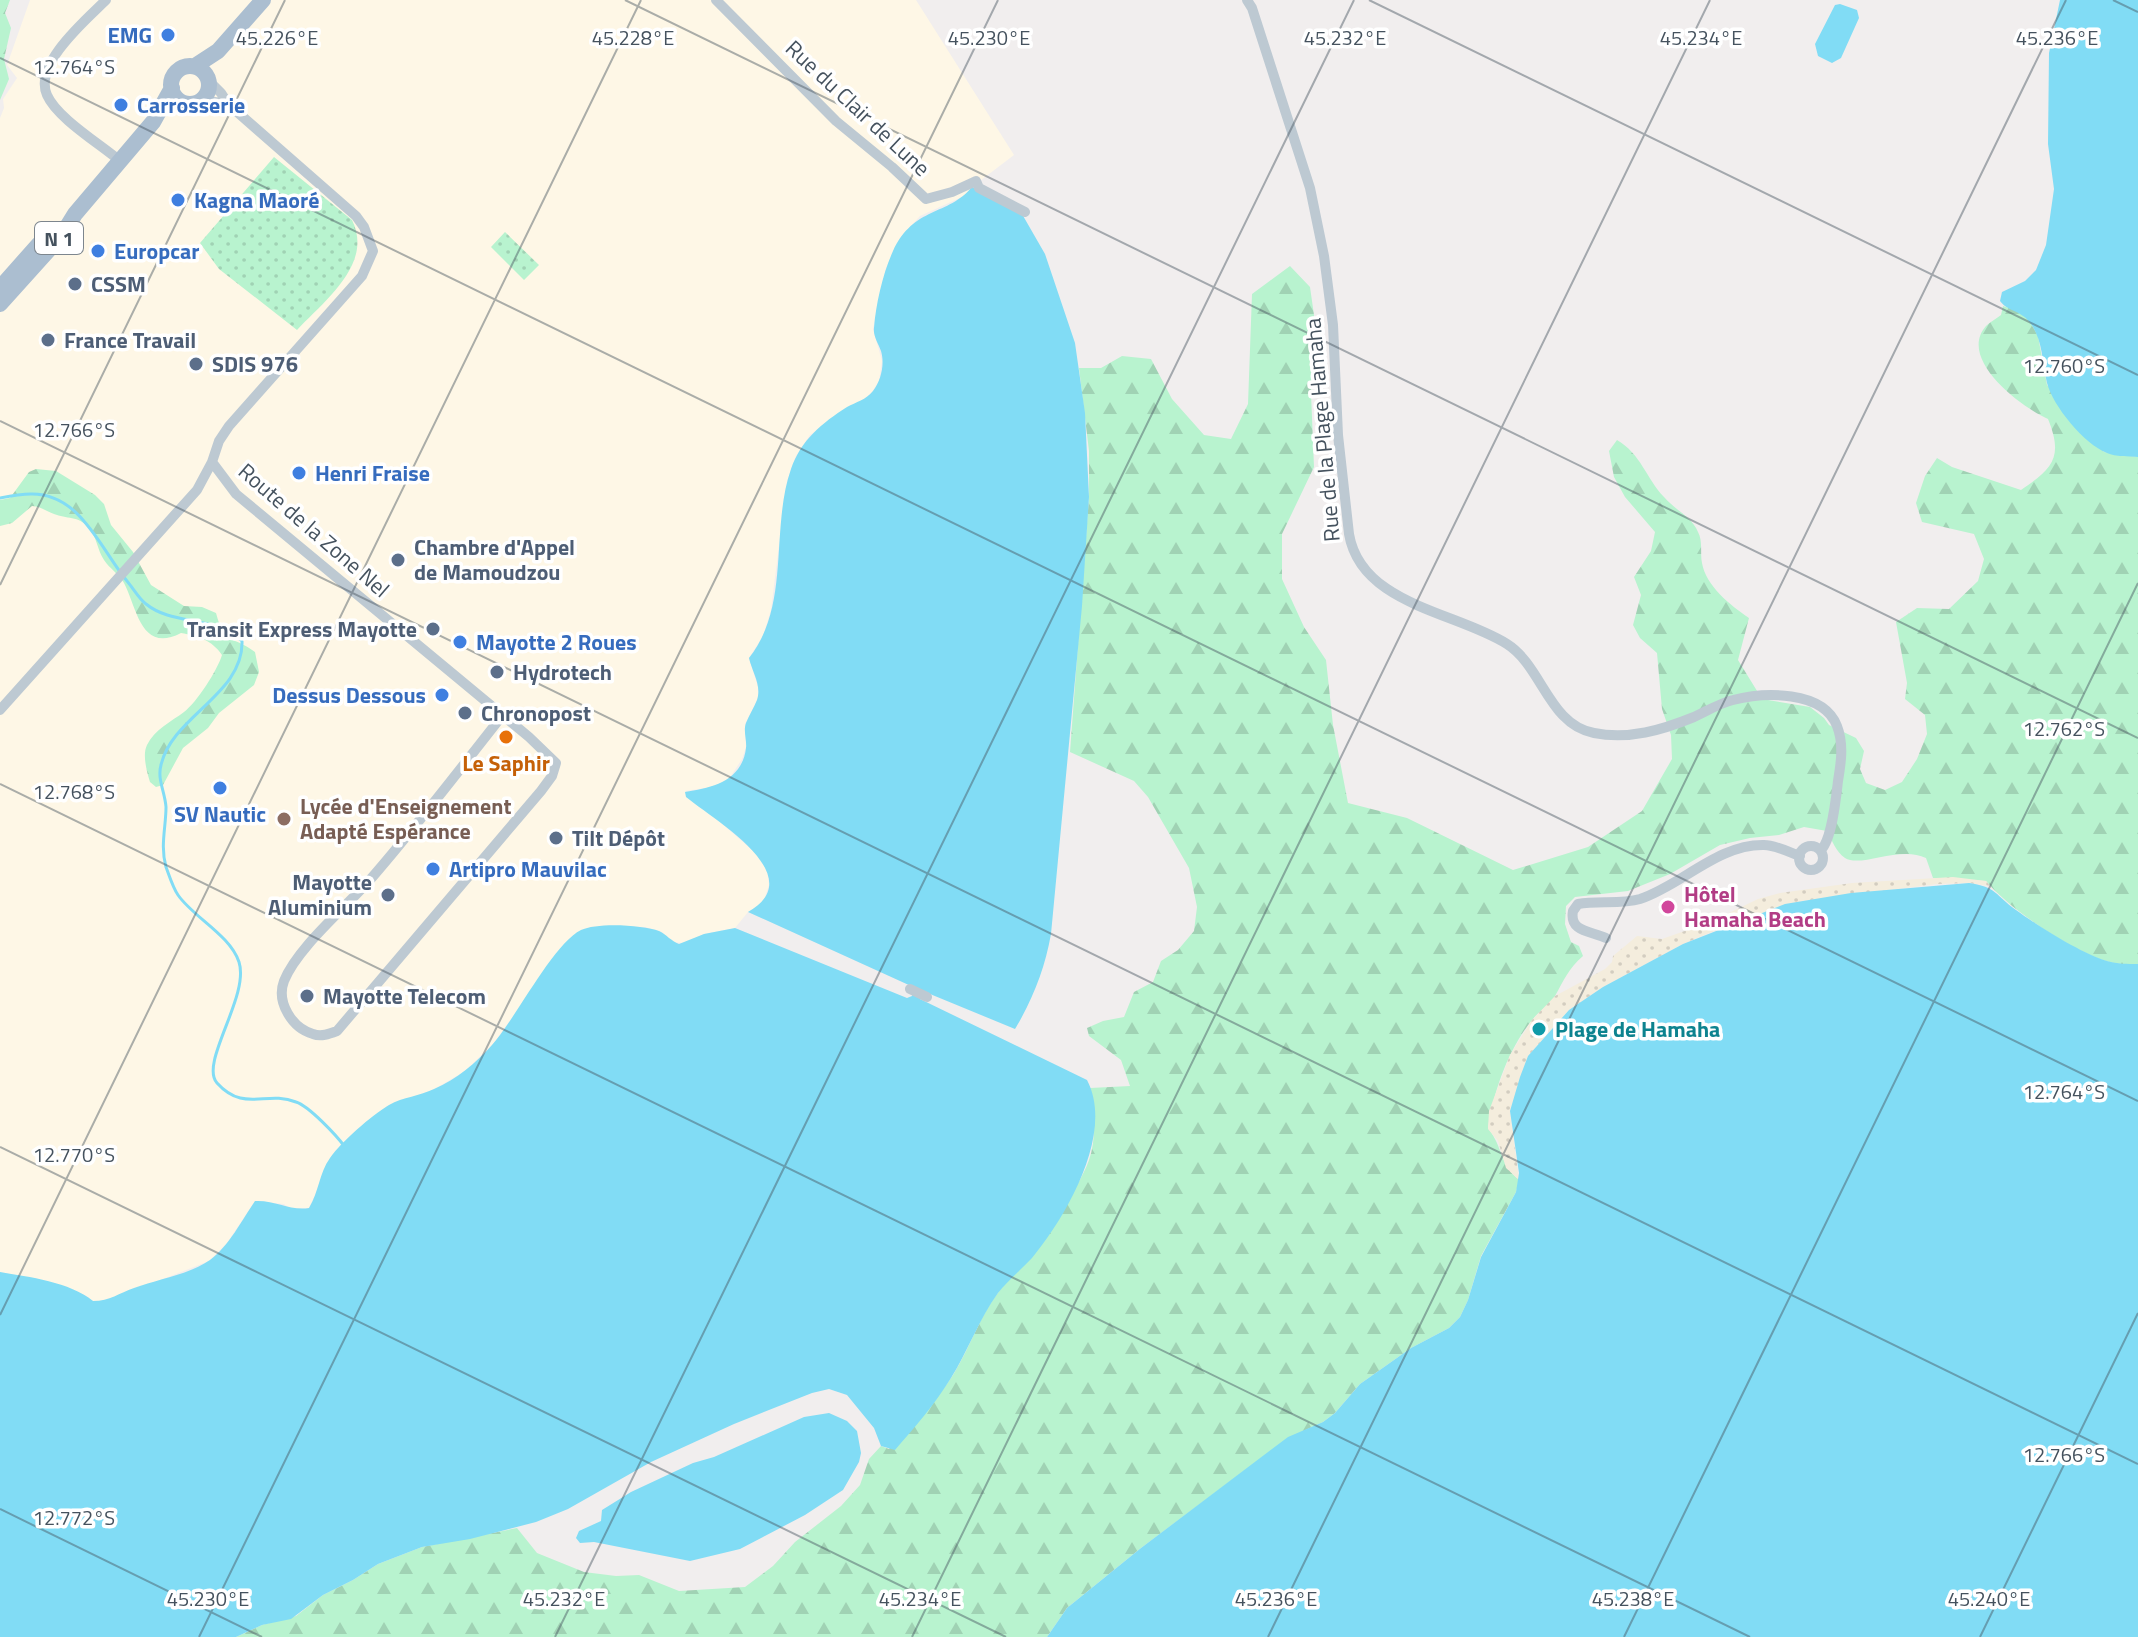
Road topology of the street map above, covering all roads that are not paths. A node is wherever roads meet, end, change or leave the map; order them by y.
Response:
1 (106, 0) edge
2 (263, 0) edge
3 (716, 0) edge
4 (1247, 0) edge
5 (204, 75) junction
6 (172, 88) junction
7 (194, 101) junction
8 (228, 104) junction
9 (153, 122) junction
10 (116, 164) junction
11 (1025, 212) dead end
12 (0, 288) edge
13 (0, 304) edge
14 (212, 462) junction
15 (0, 710) edge
16 (502, 716) junction
17 (1821, 850) junction
18 (1800, 856) junction
19 (1606, 938) dead end
20 (910, 989) dead end
21 (927, 997) dead end

1 - 10 street
2 - 5 main road, N 1
3 - 11 street, Rue du Clair de Lune
4 - 17 street, Rue de la Plage Hamaha
5 - 6 main road, N 1
5 - 7 main road, N 1
5 - 8 street, Route de la Zone Nel
6 - 7 main road
6 - 9 main road, N 1
7 - 8 street
7 - 9 main road, N 1
8 - 14 street, Route de la Zone Nel
9 - 10 main road, N 1
10 - 12 main road, N 1
10 - 13 main road, N 1
14 - 15 street
14 - 16 street, Route de la Zone Nel
16 - 16 street, Route de la Zone Nel
17 - 18 street
17 - 18 street
18 - 19 street
20 - 21 street

